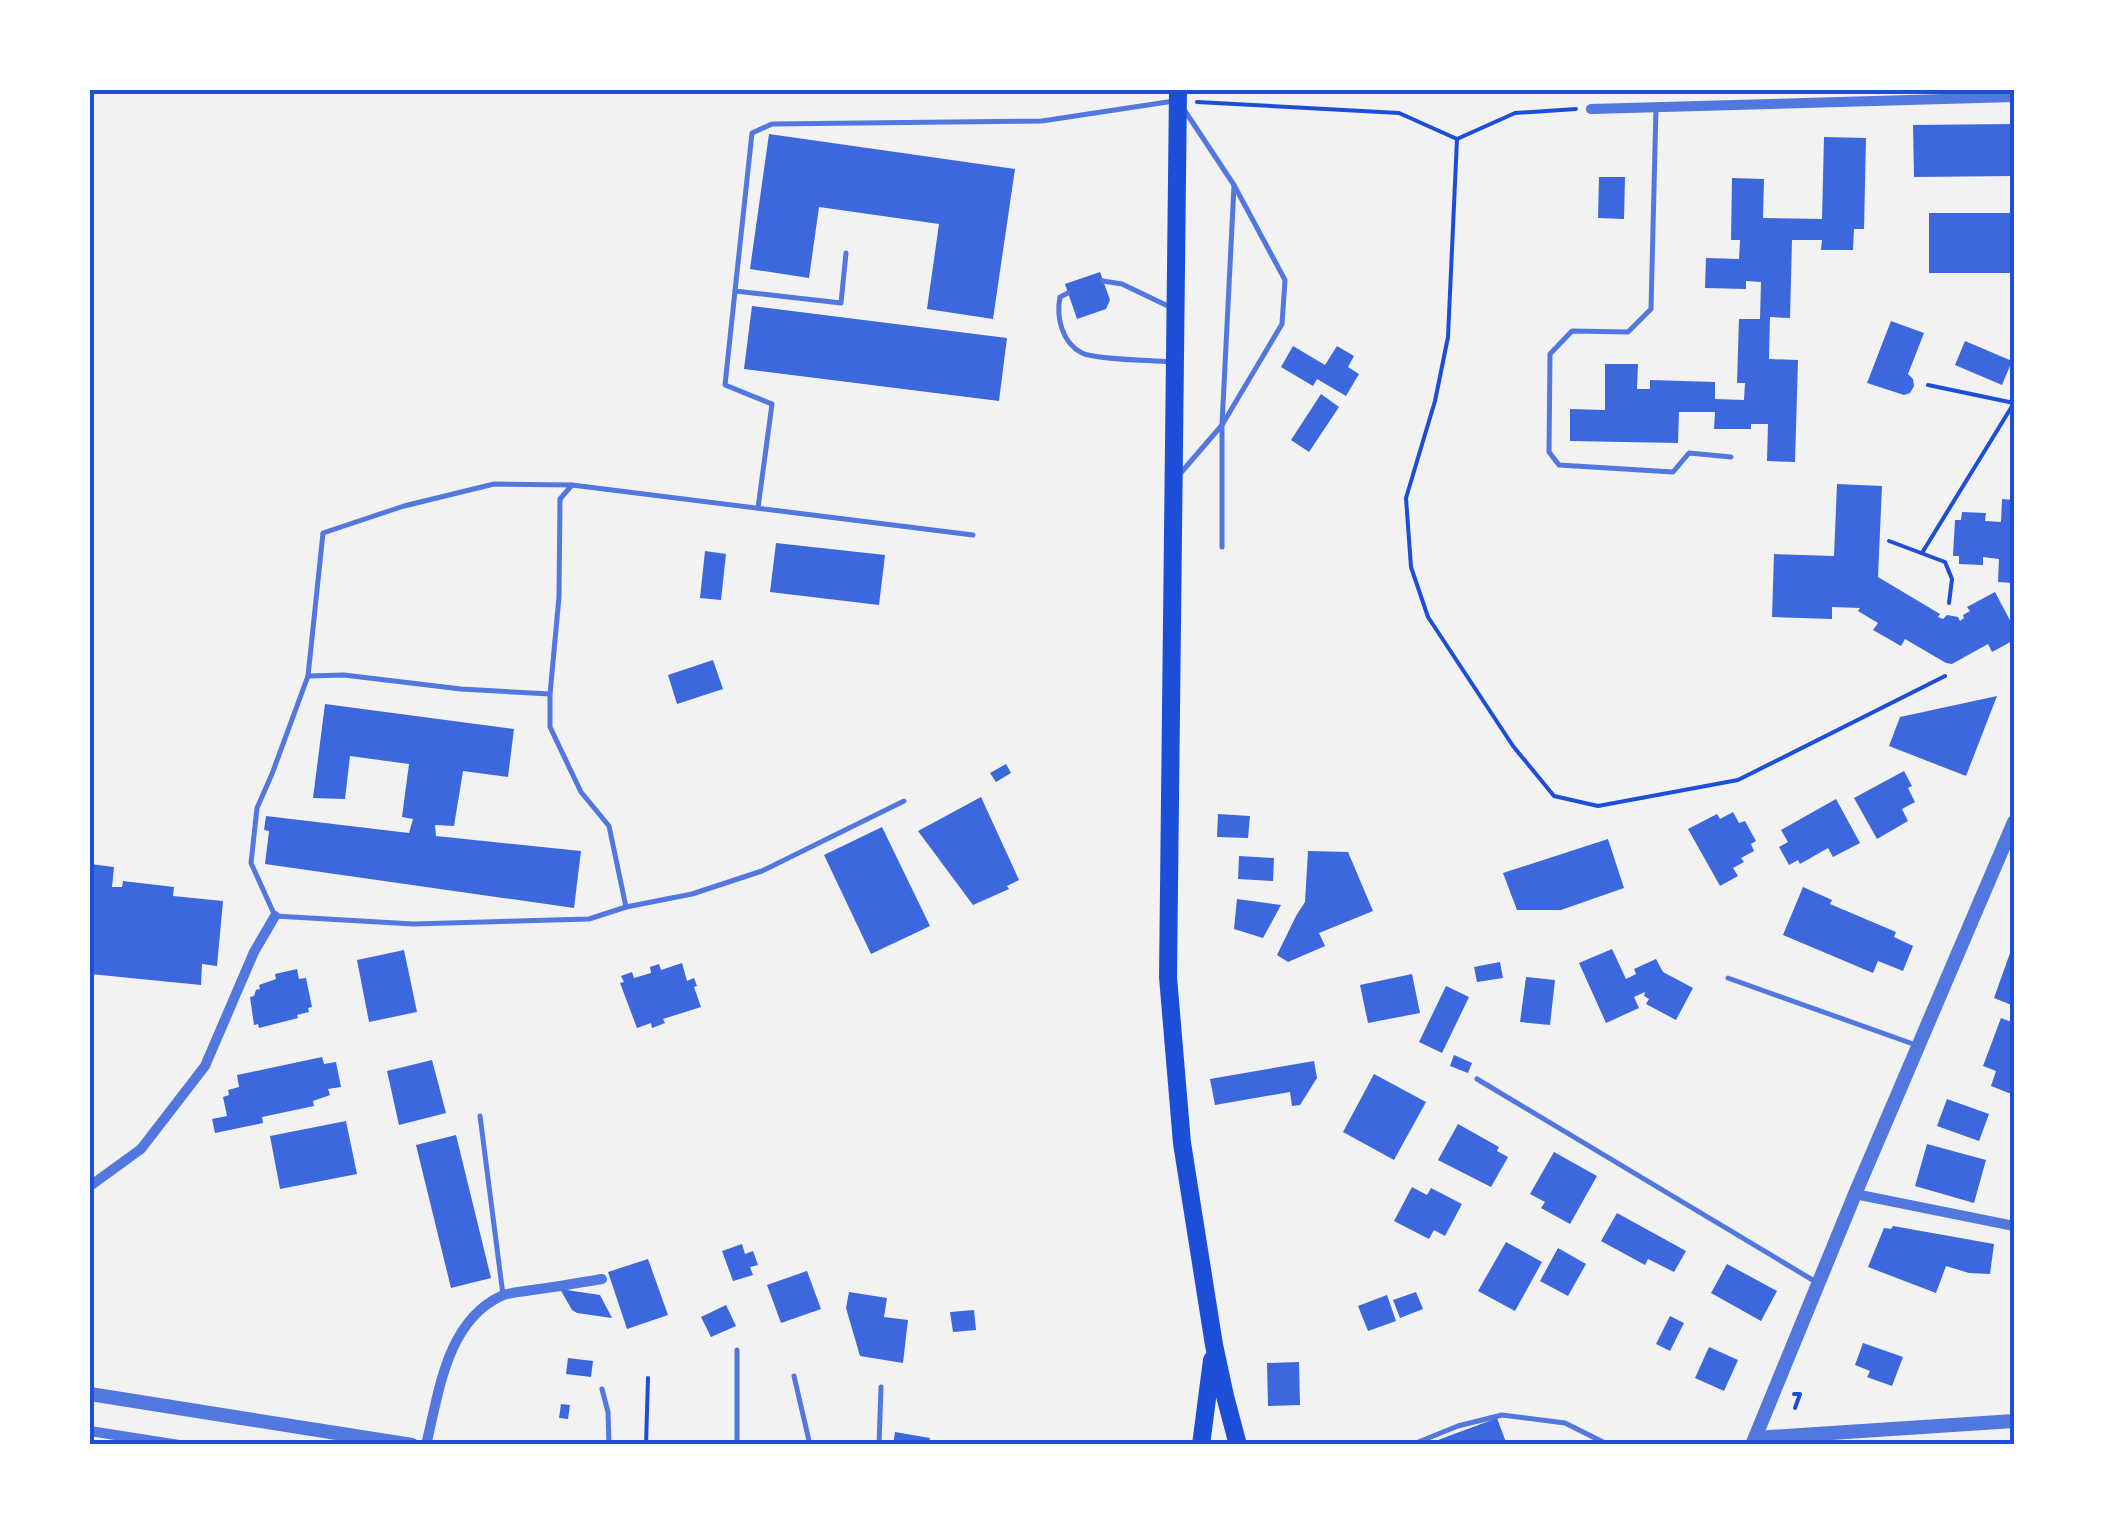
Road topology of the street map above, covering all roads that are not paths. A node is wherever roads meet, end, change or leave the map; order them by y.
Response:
1 (1178, 95) edge
2 (1854, 95) edge
3 (2014, 97) edge
4 (1591, 108) road end
5 (1656, 108) junction
6 (1234, 185) junction
7 (846, 253) dead end
8 (1103, 281) dead end
9 (735, 291) junction
10 (1068, 293) dead end
11 (1175, 310) junction
12 (1174, 362) junction
13 (1222, 425) junction
14 (1731, 456) dead end
15 (1173, 483) junction
16 (572, 485) junction
17 (758, 508) junction
18 (972, 534) dead end
19 (1222, 548) dead end
20 (308, 676) junction
21 (550, 694) junction
22 (904, 801) dead end
23 (2014, 822) edge
24 (626, 907) junction
25 (275, 916) junction
26 (1728, 978) dead end
27 (1918, 1046) junction
28 (1476, 1079) dead end
29 (480, 1116) dead end
30 (90, 1186) edge
31 (1856, 1194) junction
32 (2014, 1226) edge
33 (602, 1279) dead end
34 (1818, 1283) junction
35 (503, 1295) junction
36 (1214, 1345) junction
37 (737, 1350) dead end
38 (794, 1376) dead end
39 (881, 1387) dead end
40 (602, 1389) dead end
41 (90, 1394) edge
42 (2014, 1421) edge
43 (90, 1431) edge
44 (1754, 1442) edge
45 (179, 1445) edge
46 (412, 1445) edge
47 (426, 1445) edge
48 (609, 1445) edge
49 (737, 1445) edge
50 (810, 1445) edge
51 (879, 1445) edge
52 (1201, 1445) edge
53 (1238, 1445) edge
54 (1412, 1445) edge
55 (1609, 1445) edge

1 - 6 lane
1 - 9 lane
1 - 11 highway
2 - 3 street
2 - 5 street
4 - 5 street
5 - 14 lane
6 - 13 lane
6 - 13 lane
7 - 9 lane
8 - 11 lane
9 - 17 lane
10 - 12 lane
11 - 12 highway
12 - 15 highway
13 - 15 lane
13 - 19 lane
15 - 36 highway
16 - 17 lane
16 - 20 lane
16 - 21 lane
17 - 18 lane
20 - 21 lane
20 - 25 lane
21 - 24 lane
22 - 24 lane
23 - 27 street
24 - 25 lane
25 - 30 street
26 - 27 lane
27 - 31 street
28 - 34 lane
29 - 35 lane
31 - 32 street
31 - 34 street
33 - 35 street
34 - 44 street
35 - 47 street
36 - 52 highway
36 - 53 highway
37 - 49 lane
38 - 50 lane
39 - 51 lane
40 - 48 lane
41 - 46 street
42 - 44 street
43 - 45 street
54 - 55 lane

